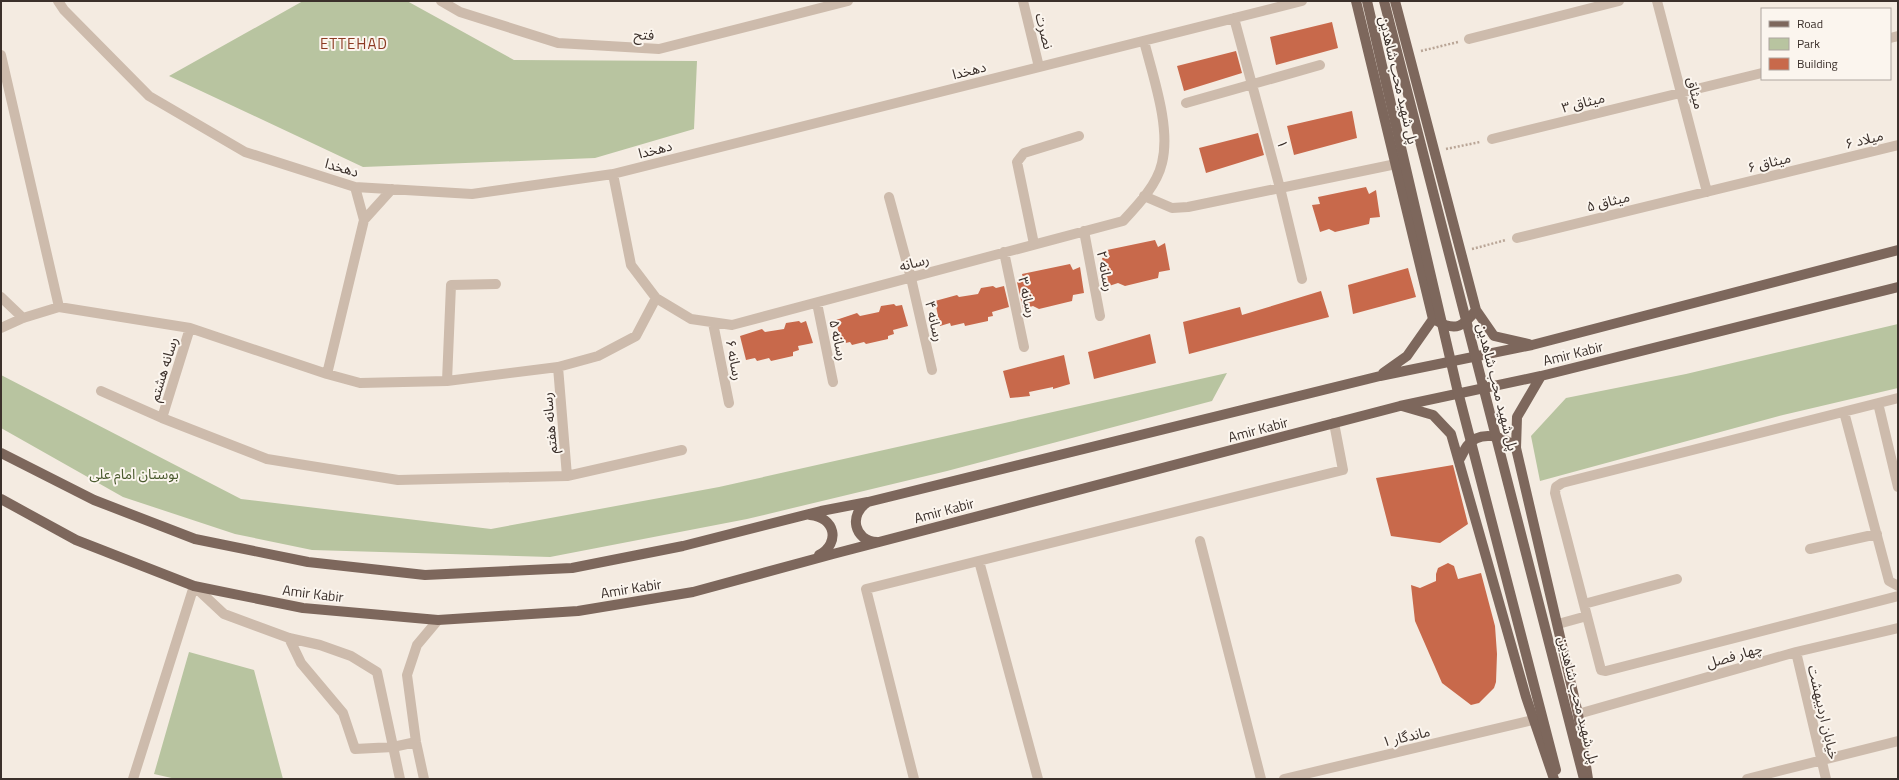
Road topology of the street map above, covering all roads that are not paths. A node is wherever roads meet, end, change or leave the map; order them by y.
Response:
1 (58, 1) edge
2 (441, 1) edge
3 (847, 1) edge
4 (1023, 1) edge
5 (1302, 1) edge
6 (1356, 1) edge
7 (1367, 1) edge
8 (1384, 1) edge
9 (1395, 1) edge
10 (1620, 1) edge
11 (1657, 1) edge
12 (1234, 18) junction
13 (1469, 39) road end
14 (1144, 41) junction
15 (1, 55) edge
16 (1320, 65) dead end
17 (1039, 67) junction
18 (1761, 73) edge
19 (1252, 84) junction
20 (1681, 93) junction
21 (1186, 103) dead end
22 (1079, 136) dead end
23 (1492, 139) road end
24 (1898, 145) edge
25 (1838, 160) joint
26 (1396, 164) junction
27 (612, 174) junction
28 (355, 187) junction
29 (1280, 188) junction
30 (392, 189) junction
31 (1707, 192) junction
32 (1144, 196) junction
33 (889, 197) dead end
34 (364, 220) junction
35 (1084, 231) junction
36 (1517, 238) road end
37 (1034, 244) junction
38 (1898, 250) edge
39 (1004, 252) junction
40 (911, 278) junction
41 (1302, 279) dead end
42 (496, 284) dead end
43 (1898, 287) edge
44 (1, 298) edge
45 (656, 298) junction
46 (817, 303) junction
47 (59, 307) junction
48 (1476, 310) junction
49 (1100, 316) dead end
50 (23, 318) junction
51 (1433, 319) junction
52 (713, 323) junction
53 (1, 328) edge
54 (190, 328) junction
55 (1532, 345) junction
56 (1024, 347) dead end
57 (558, 367) junction
58 (932, 370) dead end
59 (327, 374) junction
60 (1380, 376) junction
61 (1542, 376) junction
62 (447, 381) junction
63 (833, 382) dead end
64 (101, 391) dead end
65 (1898, 398) edge
66 (729, 403) dead end
67 (1878, 403) junction
68 (1400, 406) junction
69 (1844, 412) junction
70 (162, 418) junction
71 (1334, 423) junction
72 (1516, 448) junction
73 (682, 450) dead end
74 (1, 453) edge
75 (1459, 460) junction
76 (567, 476) junction
77 (1898, 487) edge
78 (1, 499) edge
79 (868, 502) junction
80 (805, 515) junction
81 (1877, 534) junction
82 (1200, 541) dead end
83 (879, 542) junction
84 (1810, 549) dead end
85 (812, 559) junction
86 (979, 561) junction
87 (1678, 579) dead end
88 (194, 586) junction
89 (1898, 586) edge
90 (1898, 596) edge
91 (1584, 604) junction
92 (1587, 616) junction
93 (438, 620) junction
94 (1558, 624) junction
95 (1898, 628) edge
96 (289, 638) junction
97 (1796, 652) junction
98 (1578, 714) junction
99 (1533, 720) junction
100 (1898, 741) edge
101 (416, 742) junction
102 (393, 747) junction
103 (1821, 760) junction
104 (1556, 776) edge
105 (133, 779) edge
106 (400, 779) edge
107 (424, 779) edge
108 (914, 779) edge
109 (1038, 779) edge
110 (1261, 779) edge
111 (1284, 779) edge
112 (1584, 779) edge
113 (1588, 779) edge
114 (1747, 779) edge
115 (1826, 779) edge

1 - 28 street, دهخدا
2 - 3 street, فتح
4 - 17 street, نصرت
5 - 12 street, دهخدا
6 - 26 main road
7 - 104 main road, پل شهید محب شاهدین, bridge
8 - 112 main road, پل شهید محب شاهدین, bridge
9 - 48 main road
10 - 13 street
11 - 20 street, میثاق
12 - 14 street, دهخدا
12 - 19 street, ۱
14 - 17 street, دهخدا
14 - 32 street, رسانه
15 - 47 street
16 - 19 street
17 - 27 street, دهخدا
18 - 20 street, میثاق ۳
19 - 21 street
19 - 29 street, ۱
20 - 23 street, میثاق ۳
20 - 31 street, میثاق
22 - 37 street
24 - 25 street, میلاد ۶
25 - 31 street, میثاق ۶
26 - 29 street
26 - 51 main road
27 - 30 street, دهخدا
27 - 45 street, رسانه
28 - 30 street, دهخدا
28 - 34 street
29 - 32 street
29 - 41 street, ۱
30 - 34 street
31 - 36 street, میثاق ۵
32 - 35 street, رسانه
33 - 40 street, رسانه ۴
34 - 59 street
35 - 37 street, رسانه
35 - 49 street, رسانه ۲
37 - 39 street, رسانه
38 - 55 main road, Amir Kabir
39 - 40 street, رسانه
39 - 56 street, رسانه ۳
40 - 46 street, رسانه
40 - 58 street, رسانه ۴
42 - 62 street
43 - 61 main road, Amir Kabir
44 - 50 street
45 - 52 street, رسانه
45 - 57 street
46 - 52 street, رسانه
46 - 63 street, رسانه ۵
47 - 50 street
47 - 54 street
48 - 51 main road
48 - 55 main road
50 - 53 street
51 - 60 main road
52 - 66 street, رسانه ۶
54 - 59 street
54 - 70 street, رسانه هشتم
55 - 60 main road, Amir Kabir
57 - 62 street
57 - 76 street, رسانه هفتم
59 - 62 street
60 - 79 main road, Amir Kabir
61 - 68 main road, Amir Kabir
61 - 72 main road
64 - 70 street
65 - 67 street
67 - 69 street
67 - 77 street
68 - 71 main road, Amir Kabir
68 - 75 main road
69 - 81 street
69 - 91 street
70 - 76 street
71 - 83 main road, Amir Kabir
71 - 86 street
72 - 75 main road
72 - 94 main road
73 - 76 street
74 - 80 main road, Amir Kabir
75 - 99 main road
78 - 88 main road, Amir Kabir
79 - 80 main road, Amir Kabir
79 - 83 main road
80 - 85 main road
81 - 84 street
81 - 89 street
82 - 110 street
83 - 85 main road, Amir Kabir
85 - 93 main road, Amir Kabir
86 - 108 street
86 - 109 street
87 - 91 street
88 - 93 main road, Amir Kabir
88 - 96 street
88 - 105 street
90 - 92 street
91 - 92 street
92 - 94 street
93 - 101 street
94 - 98 main road
95 - 97 street, چهار فصل
96 - 102 street
96 - 102 street
97 - 98 street, چهار فصل
97 - 103 street, خیابان اردیبهشت
98 - 113 main road
99 - 104 main road
99 - 111 street, ماندگار ۱
100 - 103 street
101 - 102 street
101 - 107 street
102 - 106 street
103 - 114 street
103 - 115 street, خیابان اردیبهشت

